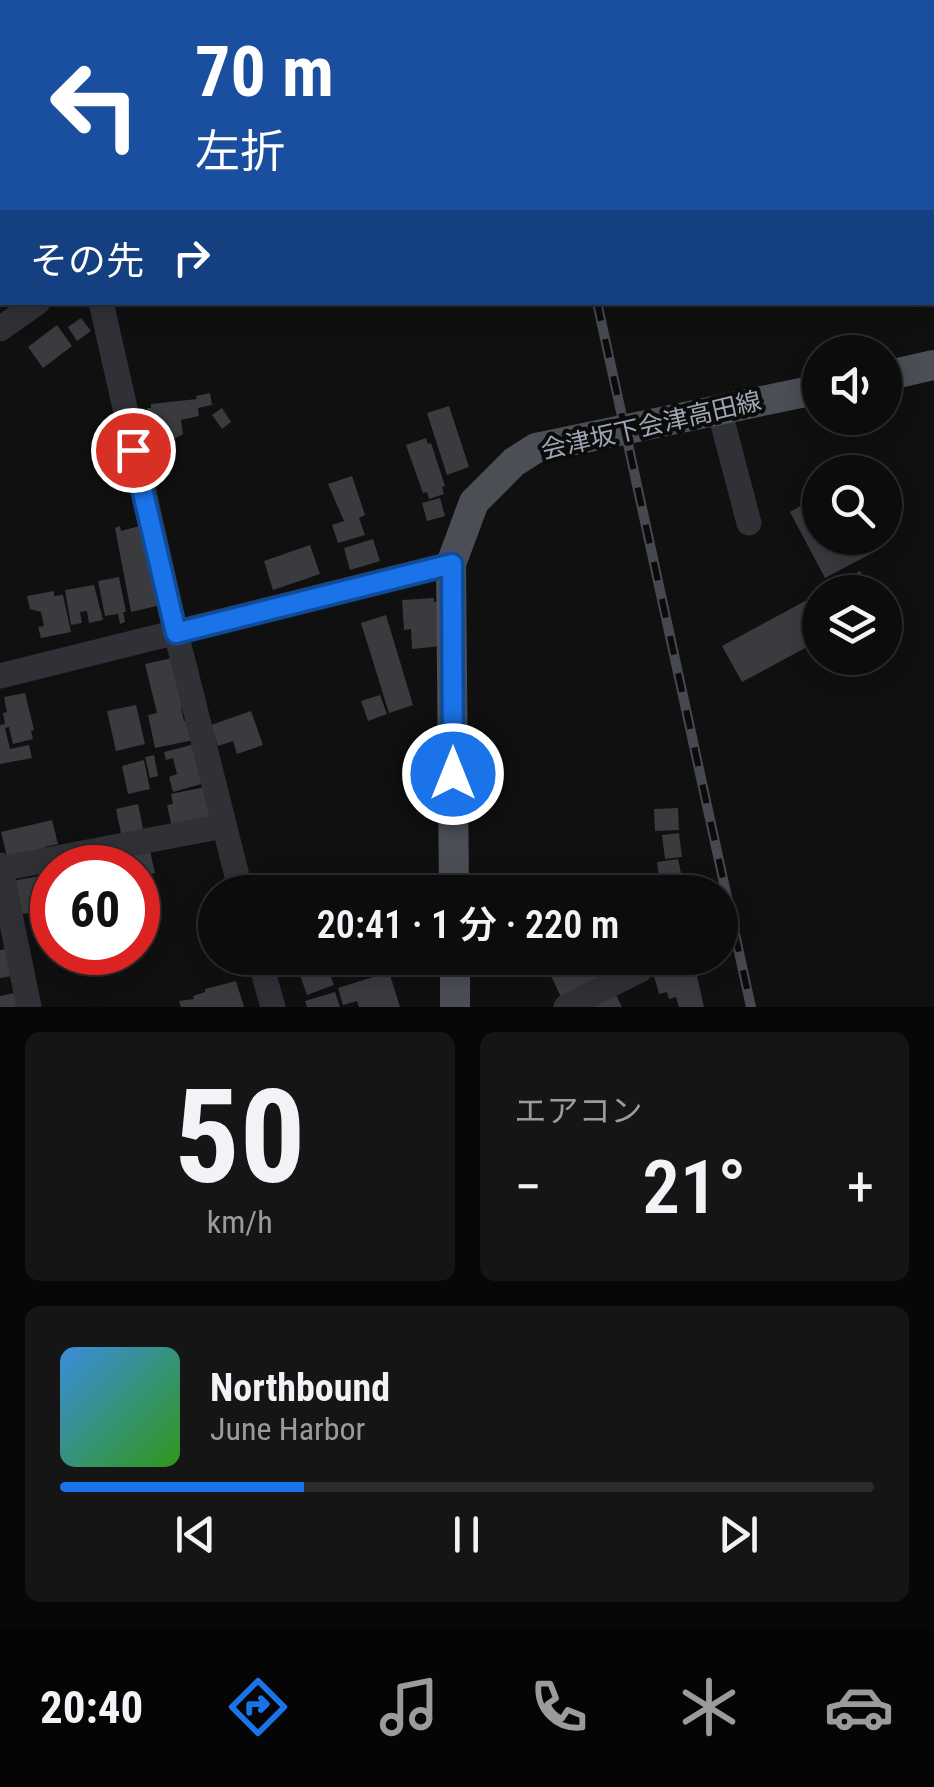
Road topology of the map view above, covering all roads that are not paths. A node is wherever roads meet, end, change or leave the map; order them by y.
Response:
1 (34, 305) edge
2 (102, 305) edge
3 (0, 329) edge
4 (934, 365) edge
5 (902, 372) edge
6 (802, 392) edge
7 (720, 408) junction
8 (749, 523) dead end
9 (452, 564) junction
10 (176, 633) junction
11 (0, 676) edge
12 (223, 826) junction
13 (0, 868) edge
14 (236, 875) edge
15 (454, 875) edge
16 (264, 975) edge
17 (455, 975) edge
18 (630, 975) edge
19 (29, 1007) edge
20 (273, 1007) edge
21 (454, 1007) edge
22 (566, 1007) edge

1 - 3 street
2 - 10 street
4 - 5 main road
6 - 7 main road, 会津坂下会津高田線
7 - 8 street
7 - 9 main road, 会津坂下会津高田線
9 - 10 street
9 - 15 main road, 会津坂下会津高田線
10 - 11 street
10 - 12 street
12 - 13 street
12 - 14 street
13 - 19 street
16 - 20 street
17 - 21 main road
18 - 22 street

